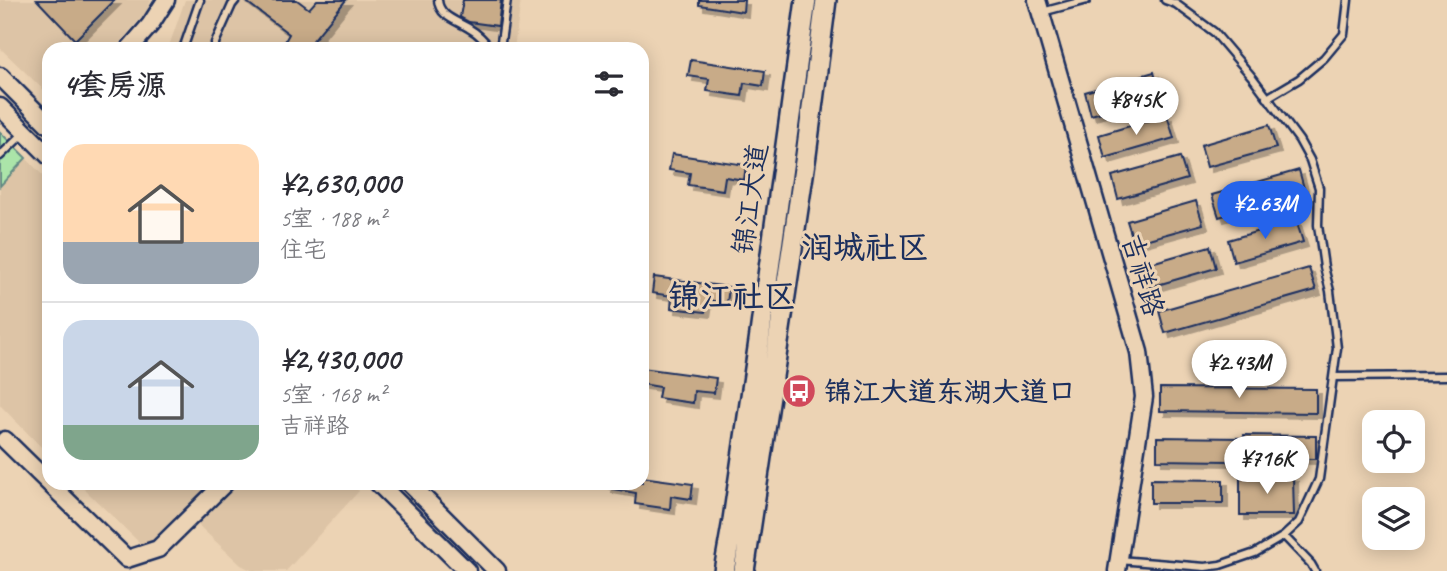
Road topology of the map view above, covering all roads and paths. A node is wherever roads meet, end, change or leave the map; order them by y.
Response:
1 (166, 0) edge
2 (200, 0) edge
3 (236, 0) edge
4 (438, 0) edge
5 (507, 0) edge
6 (806, 0) edge
7 (826, 0) edge
8 (1087, 0) edge
9 (1165, 0) edge
10 (1348, 0) edge
11 (1038, 6) edge
12 (135, 42) edge
13 (186, 42) edge
14 (215, 42) edge
15 (486, 42) edge
16 (501, 42) edge
17 (0, 76) edge
18 (1267, 98) junction
19 (0, 107) edge
20 (42, 118) edge
21 (24, 132) junction
22 (42, 149) edge
23 (0, 156) edge
24 (1447, 376) edge
25 (1333, 377) junction
26 (5, 440) dead end
27 (42, 476) edge
28 (56, 490) edge
29 (218, 490) edge
30 (385, 490) edge
31 (416, 490) edge
32 (1284, 536) junction
33 (1118, 566) edge
34 (467, 571) edge
35 (498, 571) edge
36 (724, 571) edge
37 (744, 571) edge
38 (1315, 571) edge

1 - 12 street
2 - 13 lane
3 - 14 lane
4 - 15 lane
5 - 16 lane
6 - 36 main road, 锦江大道
7 - 37 main road, 锦江大道
8 - 11 lane
9 - 18 lane
10 - 18 lane
11 - 33 street, 吉祥路
17 - 20 street
18 - 25 lane
19 - 21 street
21 - 22 street
21 - 23 lane
24 - 25 lane
25 - 32 lane
26 - 27 street
28 - 29 street
30 - 34 street
31 - 35 street
32 - 33 lane
32 - 38 lane

